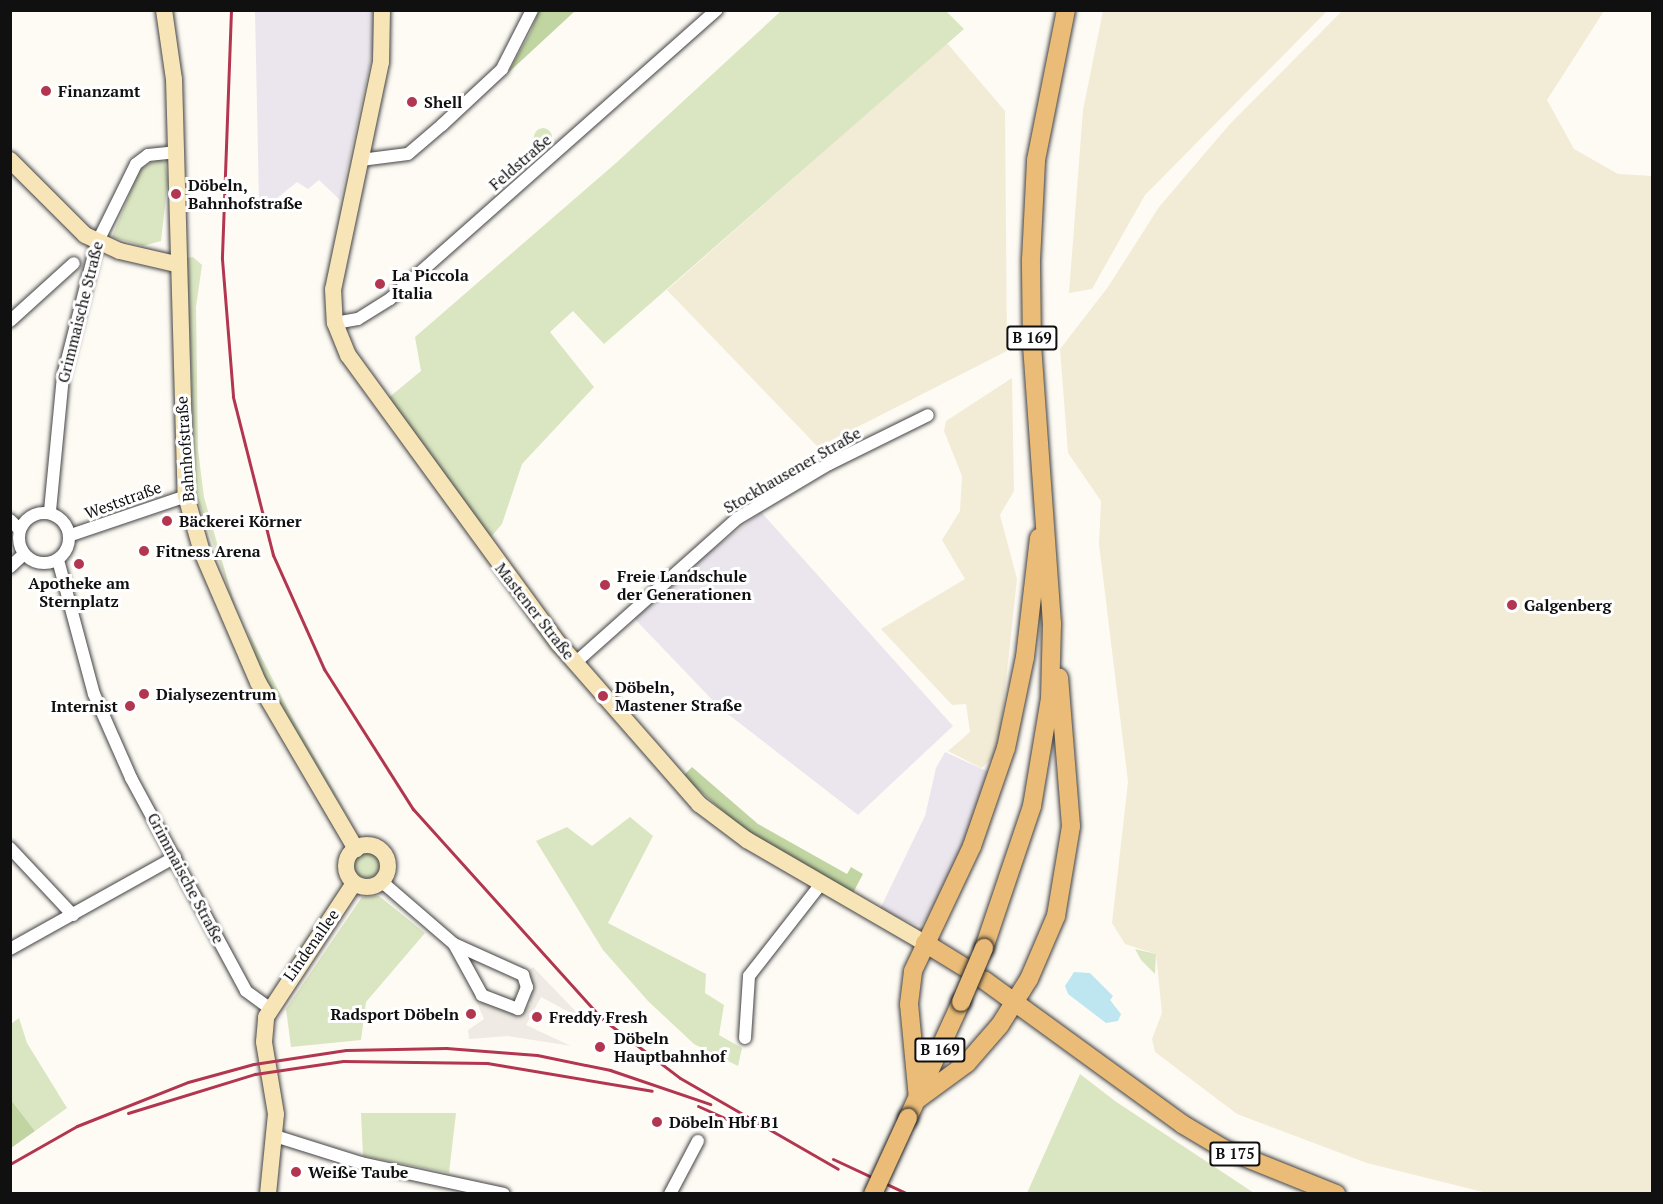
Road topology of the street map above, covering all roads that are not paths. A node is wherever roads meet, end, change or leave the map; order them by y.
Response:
1 (164, 10) edge
2 (382, 10) edge
3 (532, 10) edge
4 (717, 10) edge
5 (1066, 10) edge
6 (176, 152) junction
7 (10, 160) edge
8 (361, 160) junction
9 (97, 243) junction
10 (74, 263) dead end
11 (176, 264) junction
12 (10, 321) edge
13 (335, 323) junction
14 (928, 415) dead end
15 (186, 496) junction
16 (50, 512) junction
17 (1044, 515) junction
18 (15, 524) edge
19 (71, 535) junction
20 (24, 554) junction
21 (58, 560) junction
22 (10, 567) edge
23 (1053, 655) junction
24 (575, 663) junction
25 (10, 848) edge
26 (356, 849) junction
27 (175, 857) junction
28 (381, 881) junction
29 (354, 883) junction
30 (820, 885) junction
31 (73, 915) junction
32 (924, 943) junction
33 (460, 946) junction
34 (10, 949) edge
35 (964, 967) dead end
36 (984, 980) dead end
37 (1016, 1000) junction
38 (269, 1008) junction
39 (745, 1038) dead end
40 (918, 1099) junction
41 (275, 1136) junction
42 (698, 1141) dead end
43 (268, 1194) edge
44 (504, 1194) edge
45 (670, 1194) edge
46 (873, 1194) edge
47 (1336, 1194) edge

1 - 6 main road, Bahnhofstraße
2 - 8 main road, Mastener Straße
3 - 8 street
4 - 13 street, Feldstraße
5 - 17 main road, B 169
6 - 9 street, Grimmaische Straße
6 - 11 main road, Bahnhofstraße
7 - 9 main road
8 - 13 main road, Mastener Straße
9 - 11 main road
9 - 16 street, Grimmaische Straße
10 - 12 street
11 - 15 main road, Bahnhofstraße
13 - 24 main road, Mastener Straße
14 - 24 street, Stockhausener Straße
15 - 19 street, Weststraße
15 - 26 main road, Bahnhofstraße
16 - 18 street
16 - 19 street
17 - 23 main road, B 169
17 - 32 main road
18 - 20 street
19 - 21 street
20 - 21 street
20 - 22 street
21 - 27 street, Grimmaische Straße
23 - 37 main road
23 - 40 main road, B 169, bridge
24 - 30 main road, Mastener Straße
25 - 31 street
26 - 28 main road
26 - 29 main road
27 - 31 street
27 - 38 street, Grimmaische Straße
28 - 29 main road
28 - 33 street
29 - 38 main road, Lindenallee
30 - 32 main road, Mastener Straße
30 - 39 street
31 - 34 street
32 - 35 main road
32 - 40 main road
33 - 33 street
36 - 37 main road, B 175
37 - 40 main road
37 - 47 main road, B 175
38 - 41 main road
40 - 46 main road, B 169, bridge
41 - 43 main road
41 - 44 street
42 - 45 street

